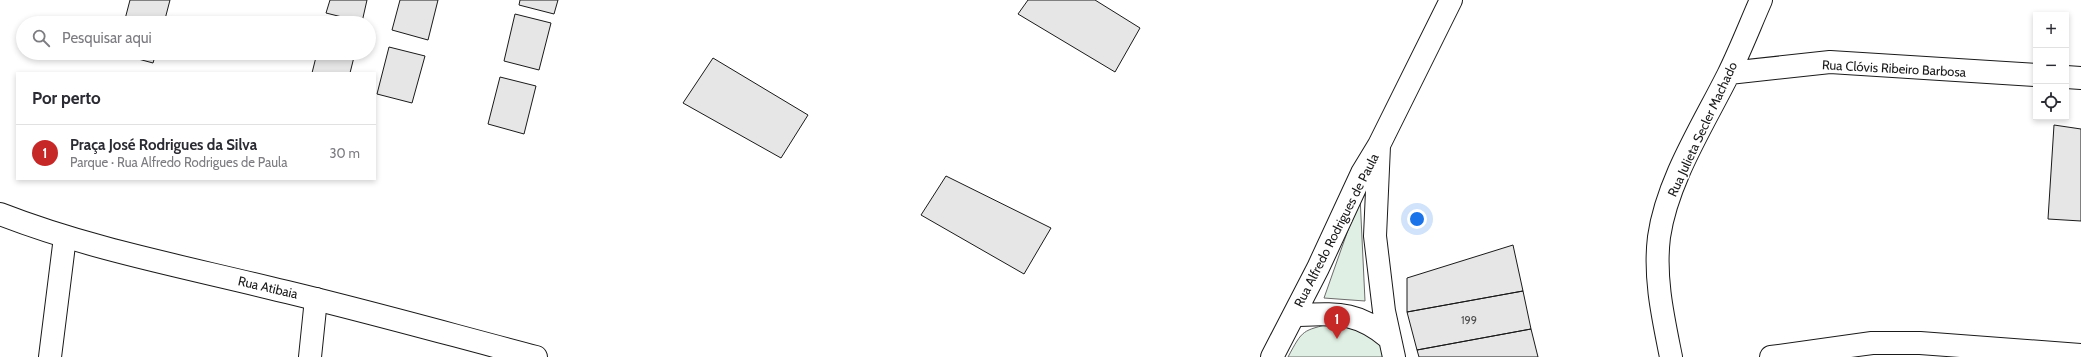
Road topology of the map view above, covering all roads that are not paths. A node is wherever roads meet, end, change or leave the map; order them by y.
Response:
1 (1451, 0) edge
2 (1761, 0) edge
3 (1729, 73) junction
4 (2033, 75) edge
5 (2069, 77) edge
6 (2081, 78) edge
7 (1379, 145) junction
8 (0, 214) edge
9 (65, 237) junction
10 (316, 299) junction
11 (1294, 315) junction
12 (1392, 348) edge
13 (2081, 356) edge
14 (50, 357) edge
15 (310, 357) edge
16 (536, 357) edge
17 (1272, 357) edge
18 (1671, 357) edge
19 (1771, 357) edge

1 - 7 street, Rua Alfredo Rodrigues de Paula
2 - 3 street, Rua Julieta Secler Machado
3 - 4 street, Rua Clóvis Ribeiro Barbosa
3 - 18 street, Rua Julieta Secler Machado
5 - 6 street
7 - 11 street, Rua Alfredo Rodrigues de Paula
7 - 12 street, Rua Alfredo Rodrigues de Paula
8 - 9 street, Rua Atibaia
9 - 10 street, Rua Atibaia
9 - 14 street
10 - 15 street
10 - 16 street, Rua Atibaia
11 - 12 street, Rua Alfredo Rodrigues de Paula
11 - 17 street, Rua Alfredo Rodrigues de Paula
13 - 19 street

